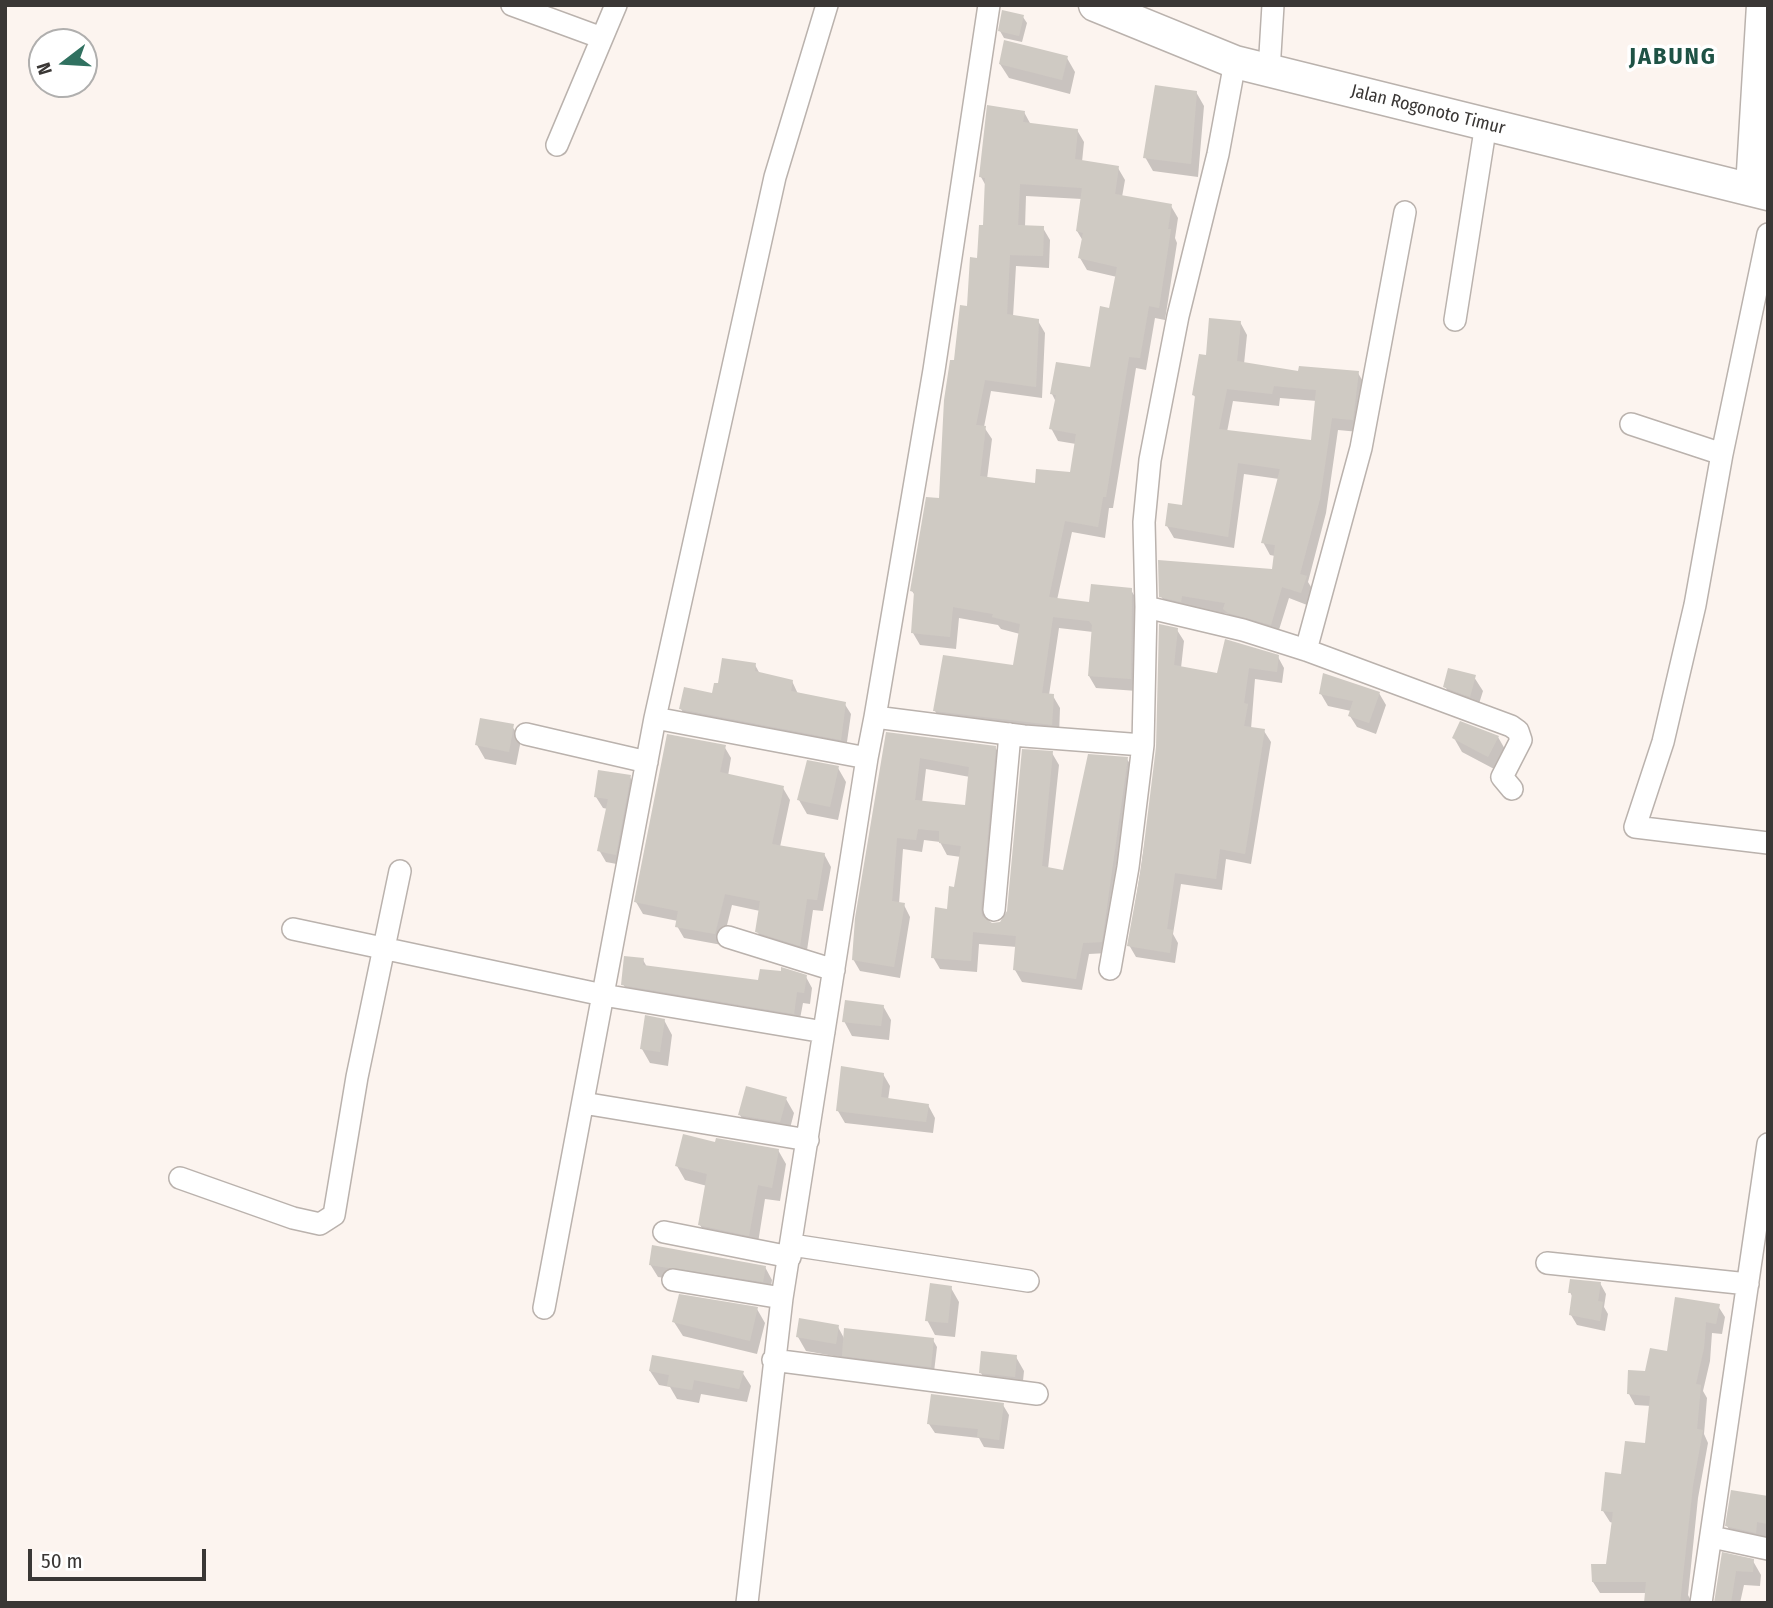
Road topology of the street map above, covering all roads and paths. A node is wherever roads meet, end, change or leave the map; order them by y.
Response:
1 (512, 5) edge
2 (616, 5) edge
3 (827, 5) edge
4 (989, 5) edge
5 (1095, 5) edge
6 (1273, 5) edge
7 (1763, 5) edge
8 (602, 38) junction
9 (1235, 62) junction
10 (1269, 71) junction
11 (1486, 124) junction
12 (557, 145) dead end
13 (1760, 191) edge
14 (1405, 212) dead end
15 (1768, 234) edge
16 (1455, 320) dead end
17 (1631, 424) dead end
18 (1722, 454) junction
19 (1146, 607) junction
20 (1306, 650) junction
21 (875, 717) junction
22 (655, 718) junction
23 (527, 734) dead end
24 (1010, 734) junction
25 (1143, 745) junction
26 (867, 758) junction
27 (647, 762) junction
28 (1512, 789) dead end
29 (1768, 843) edge
30 (400, 871) dead end
31 (994, 910) dead end
32 (293, 929) dead end
33 (728, 937) dead end
34 (384, 948) junction
35 (1110, 968) dead end
36 (834, 970) junction
37 (603, 995) junction
38 (824, 1032) junction
39 (583, 1103) junction
40 (808, 1140) junction
41 (1768, 1144) edge
42 (180, 1178) dead end
43 (664, 1233) dead end
44 (791, 1251) junction
45 (1547, 1263) dead end
46 (673, 1280) dead end
47 (1028, 1281) dead end
48 (1748, 1284) junction
49 (782, 1297) junction
50 (544, 1308) dead end
51 (774, 1360) junction
52 (1037, 1394) dead end
53 (1712, 1537) junction
54 (1768, 1549) edge
55 (747, 1603) edge
56 (1701, 1603) edge

1 - 8 street
2 - 8 street
3 - 22 street
4 - 21 street
5 - 9 street, Jalan Rogonoto Timur
6 - 10 street
7 - 13 street
8 - 12 street
9 - 10 street, Jalan Rogonoto Timur
9 - 19 street
10 - 11 street, Jalan Rogonoto Timur
11 - 13 street, Jalan Rogonoto Timur
11 - 16 street
14 - 20 street
15 - 18 street
17 - 18 street
18 - 29 street
19 - 20 street
19 - 25 street
20 - 28 street
21 - 24 street
21 - 26 street
22 - 26 street
22 - 27 street
23 - 27 street
24 - 25 street
24 - 31 street
25 - 35 street
26 - 36 street
27 - 37 street
30 - 34 street
32 - 34 street
33 - 36 street
34 - 37 street
34 - 42 street
36 - 38 street
37 - 38 street
37 - 39 street
38 - 40 street
39 - 40 street
39 - 50 street
40 - 44 street
41 - 48 street
43 - 44 street
44 - 47 street
44 - 49 street
45 - 48 street
46 - 49 street
48 - 53 street
49 - 51 street
51 - 52 street
51 - 55 street
53 - 54 street
53 - 56 street

